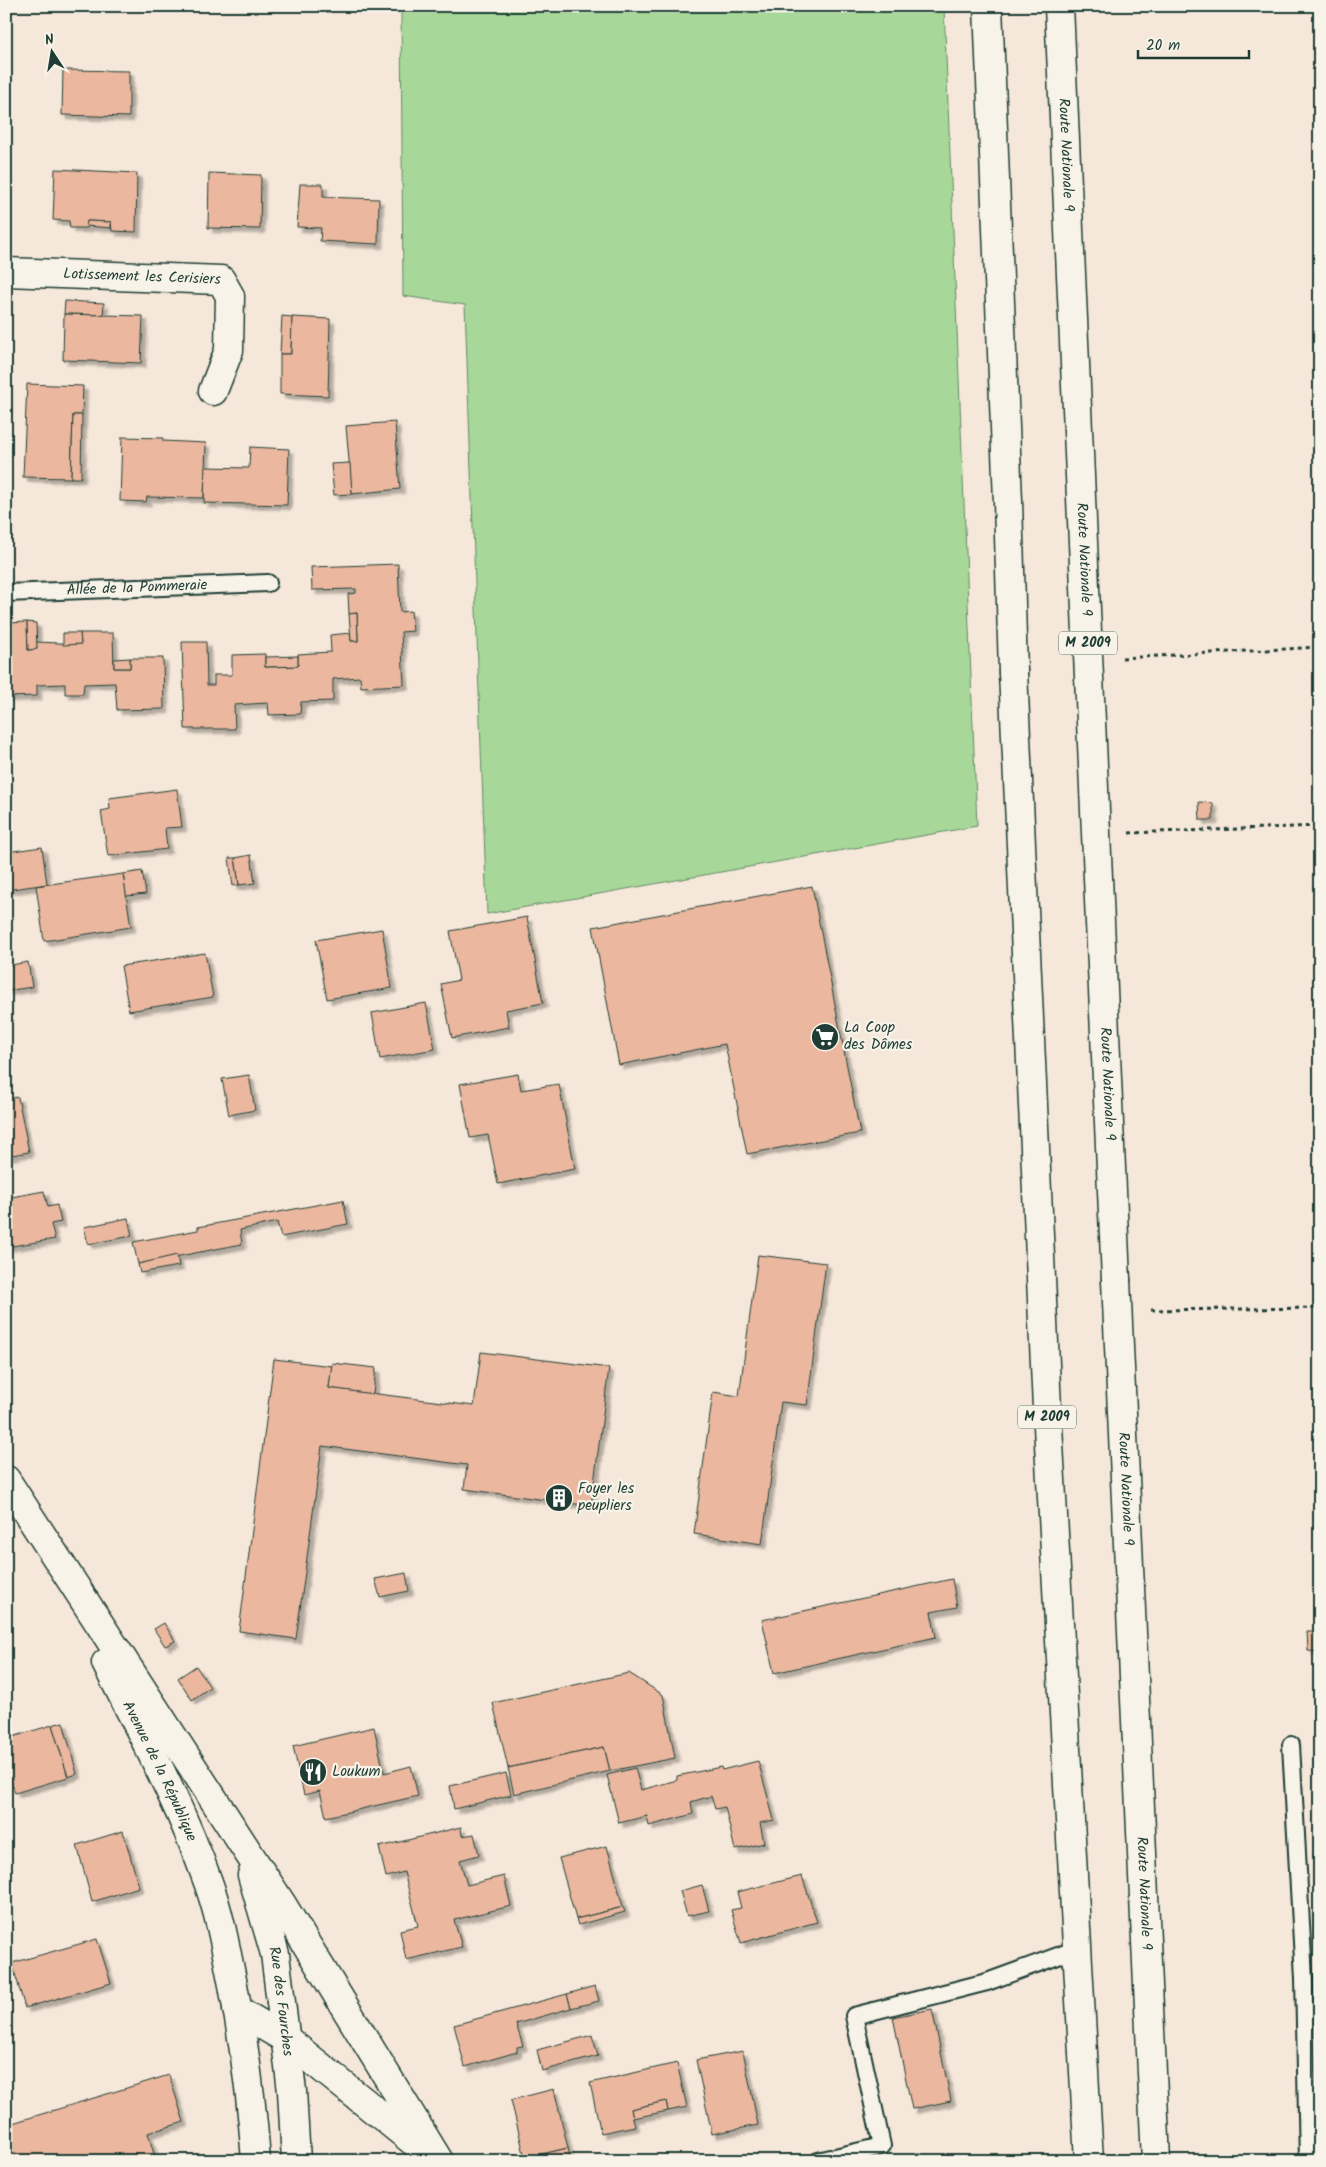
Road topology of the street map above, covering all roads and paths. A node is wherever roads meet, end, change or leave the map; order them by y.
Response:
1 (988, 6) edge
2 (1059, 6) edge
3 (6, 272) edge
4 (213, 391) dead end
5 (268, 583) dead end
6 (6, 593) edge
7 (1320, 647) edge
8 (1089, 660) junction
9 (1320, 826) edge
10 (1096, 834) junction
11 (1320, 1308) edge
12 (1118, 1311) junction
13 (6, 1480) edge
14 (47, 1545) junction
15 (1291, 1745) dead end
16 (244, 1847) junction
17 (1076, 1949) junction
18 (238, 2010) junction
19 (286, 2040) junction
20 (1314, 2093) edge
21 (256, 2161) edge
22 (296, 2161) edge
23 (439, 2161) edge
24 (818, 2161) edge
25 (1089, 2161) edge
26 (1156, 2161) edge
27 (1308, 2161) edge

1 - 17 main road, M 2009
2 - 8 main road, Route Nationale 9 / M 2009
3 - 4 main road, Lotissement les Cerisiers
5 - 6 lane, Allée de la Pommeraie
7 - 8 path
8 - 10 main road, Route Nationale 9 / M 2009
9 - 10 path
10 - 12 main road, Route Nationale 9 / M 2009
11 - 12 path
12 - 26 main road, Route Nationale 9 / M 2009
13 - 14 main road, Avenue de la République
14 - 16 main road, Avenue de la République
14 - 18 main road, Avenue de la République
15 - 20 lane
16 - 19 main road, Rue des Fourches
16 - 23 main road, Avenue de la République
17 - 24 lane
17 - 25 main road, M 2009
18 - 19 main road
18 - 21 main road
19 - 22 main road, Rue des Fourches
19 - 23 main road
20 - 27 lane

